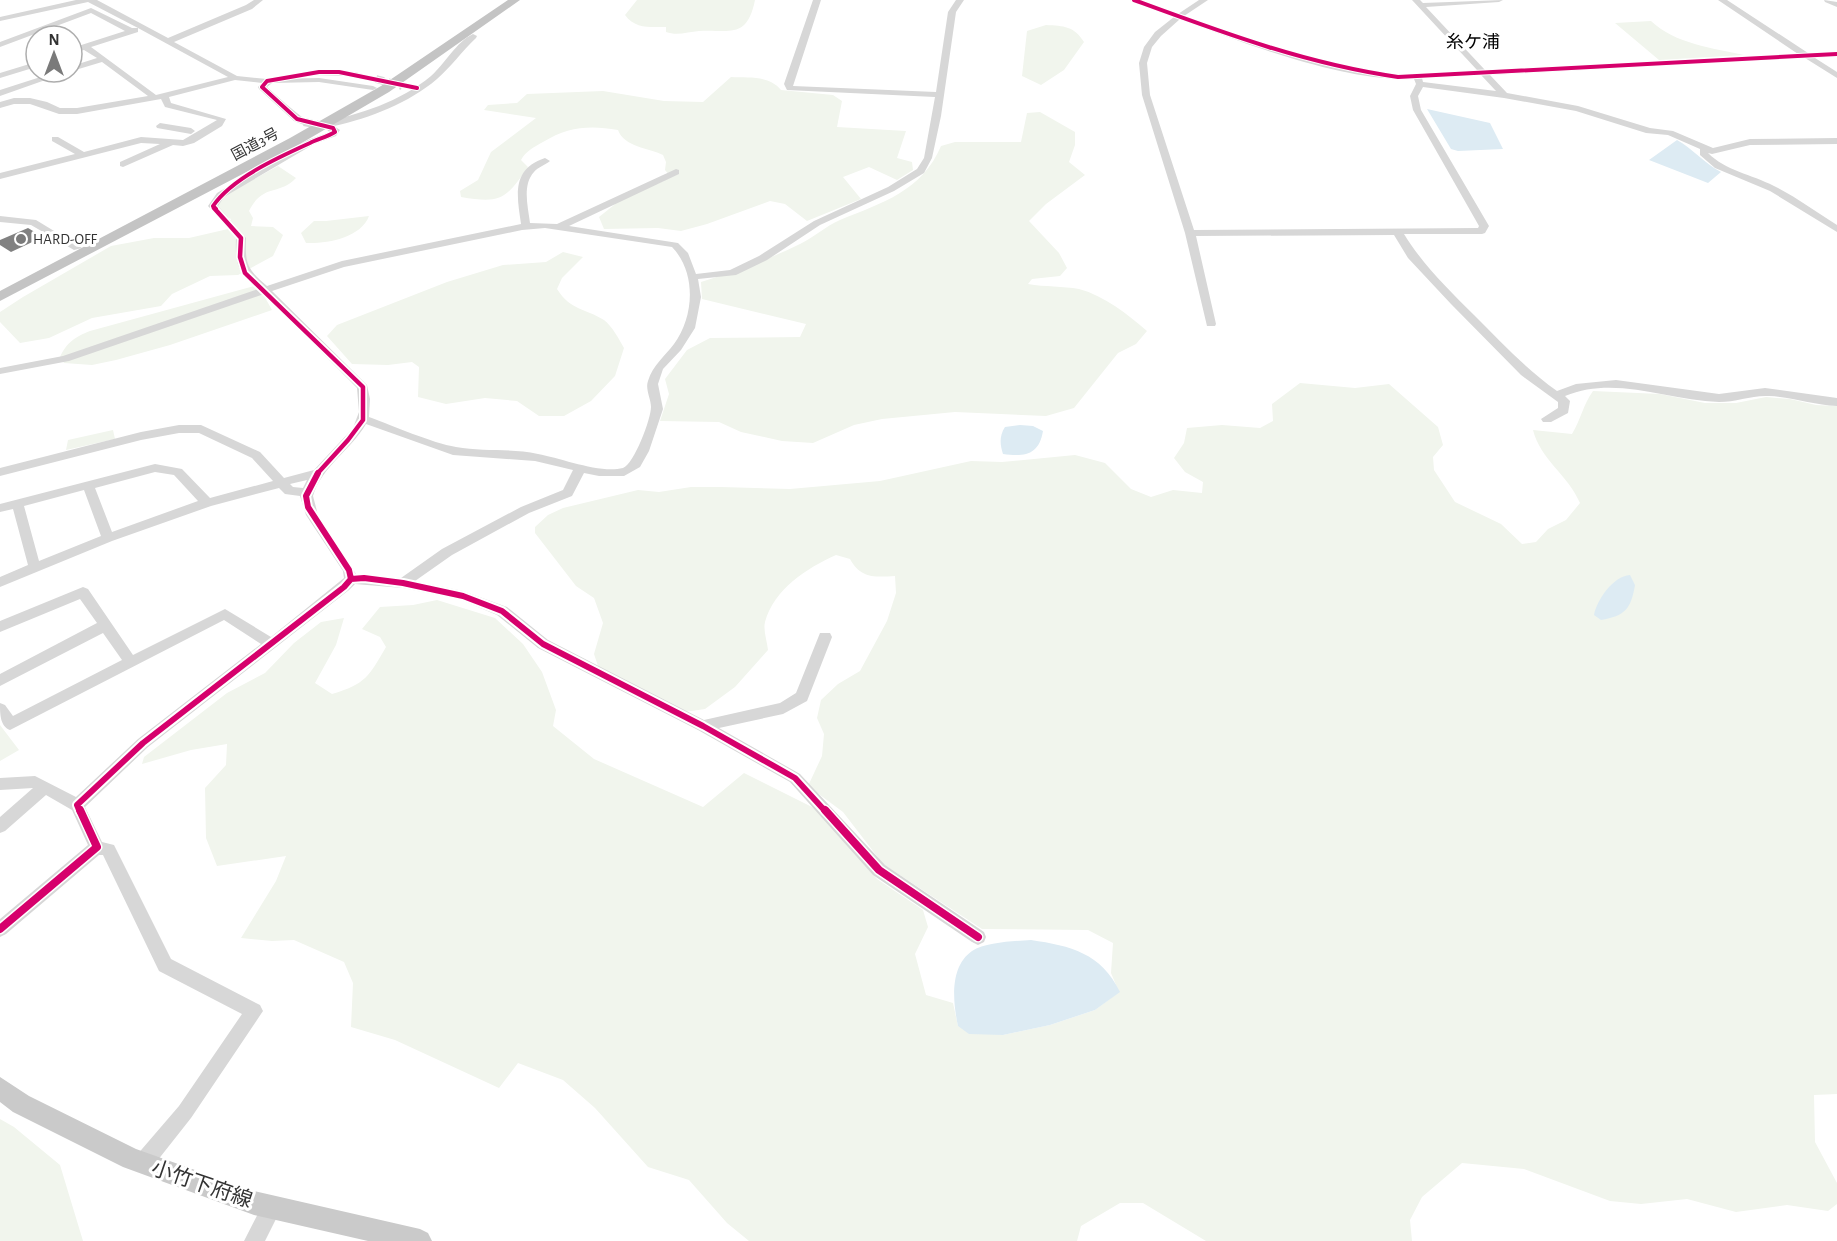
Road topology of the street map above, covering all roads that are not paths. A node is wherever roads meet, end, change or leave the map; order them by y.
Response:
1 (86, 0) edge
2 (91, 0) edge
3 (259, 0) edge
4 (502, 0) edge
5 (515, 0) edge
6 (817, 0) edge
7 (960, 0) edge
8 (1134, 0) edge
9 (1204, 0) edge
10 (1498, 0) edge
11 (1722, 0) edge
12 (1828, 0) edge
13 (76, 2) junction
14 (1418, 2) edge
15 (1837, 5) edge
16 (91, 10) junction
17 (1178, 16) junction
18 (128, 18) junction
19 (0, 19) edge
20 (115, 23) junction
21 (143, 27) junction
22 (131, 31) junction
23 (466, 35) junction
24 (168, 41) junction
25 (0, 45) edge
26 (85, 47) joint
27 (1837, 54) edge
28 (1807, 56) junction
29 (103, 59) junction
30 (84, 65) edge
31 (24, 68) edge
32 (1484, 74) junction
33 (0, 76) edge
34 (1837, 76) edge
35 (235, 78) junction
36 (1419, 80) junction
37 (267, 81) junction
38 (375, 83) junction
39 (27, 84) edge
40 (402, 86) tunnel mouth
41 (417, 88) junction
42 (0, 93) edge
43 (939, 95) junction
44 (1504, 95) junction
45 (164, 96) junction
46 (154, 97) junction
47 (0, 105) edge
48 (304, 122) tunnel mouth
49 (160, 126) dead end
50 (328, 127) junction
51 (177, 129) junction
52 (191, 131) dead end
53 (54, 139) dead end
54 (161, 140) junction
55 (1837, 141) edge
56 (172, 142) junction
57 (1704, 150) junction
58 (82, 154) junction
59 (545, 161) dead end
60 (123, 164) dead end
61 (676, 172) dead end
62 (0, 177) edge
63 (0, 219) edge
64 (526, 227) junction
65 (558, 227) junction
66 (1837, 229) edge
67 (1190, 233) junction
68 (1398, 233) junction
69 (76, 248) junction
70 (692, 277) junction
71 (0, 288) edge
72 (264, 289) junction
73 (0, 297) edge
74 (1211, 324) dead end
75 (0, 371) edge
76 (1557, 395) junction
77 (1837, 402) edge
78 (363, 419) junction
79 (1547, 419) dead end
80 (580, 469) junction
81 (0, 472) edge
82 (317, 473) junction
83 (282, 483) junction
84 (88, 484) junction
85 (307, 493) junction
86 (17, 502) junction
87 (207, 503) junction
88 (0, 508) edge
89 (108, 538) junction
90 (35, 568) junction
91 (351, 579) junction
92 (0, 582) edge
93 (403, 583) junction
94 (106, 625) junction
95 (0, 627) edge
96 (825, 637) dead end
97 (270, 643) junction
98 (131, 663) junction
99 (0, 680) edge
100 (0, 709) edge
101 (703, 726) junction
102 (0, 784) edge
103 (45, 787) junction
104 (77, 804) junction
105 (0, 826) edge
106 (97, 847) junction
107 (0, 929) edge
108 (978, 937) dead end
109 (0, 1088) edge
110 (143, 1163) junction
111 (272, 1207) junction
112 (254, 1241) edge
113 (420, 1241) edge

1 - 13 street
2 - 18 street
3 - 24 street
4 - 38 highway, 国道3号
5 - 23 highway, 国道3号
6 - 43 street
7 - 43 street
8 - 17 street
9 - 17 street
10 - 14 street
11 - 28 street
12 - 15 street
13 - 16 street
13 - 19 street
14 - 32 street
16 - 20 street
16 - 25 street
17 - 36 street
17 - 67 street
18 - 20 street
18 - 21 street
20 - 22 street
21 - 22 street
21 - 24 street
22 - 26 street
23 - 41 street
23 - 50 highway, 国道3号
24 - 35 street
26 - 29 street
27 - 28 street
28 - 32 street
28 - 34 street
29 - 30 street
29 - 46 street
31 - 33 street
32 - 36 street
32 - 44 street
35 - 37 street
35 - 45 street
36 - 44 street
36 - 68 street
37 - 38 street
37 - 48 street
38 - 69 highway, 国道3号
39 - 42 street
40 - 41 street
41 - 50 street
43 - 70 street
44 - 57 street
45 - 46 street
45 - 56 street
46 - 47 street
49 - 51 street
50 - 72 street
50 - 73 highway, 国道3号
51 - 52 street
51 - 54 street
53 - 58 street
54 - 56 street
54 - 58 street
55 - 57 street
56 - 60 street
57 - 66 street
58 - 62 street
59 - 64 street
61 - 65 street
63 - 69 street
64 - 65 street
64 - 72 street
65 - 70 street
67 - 68 street
67 - 74 street
68 - 76 street
69 - 71 highway, 国道3号
70 - 80 street
72 - 75 street
72 - 78 street
76 - 77 street
76 - 79 street
78 - 80 street
78 - 82 street
80 - 93 street
81 - 83 street
82 - 83 street
82 - 85 street
83 - 85 street
83 - 87 street
84 - 86 street
84 - 87 street
84 - 89 street
85 - 91 street
86 - 88 street
86 - 90 street
87 - 89 street
89 - 90 street
90 - 92 street
91 - 93 street
91 - 97 street
93 - 101 street
94 - 95 street
94 - 98 street
94 - 99 street
96 - 101 street
97 - 98 street
97 - 104 street
98 - 100 street
101 - 108 street
102 - 103 street
103 - 104 street
103 - 105 street
104 - 106 street
106 - 107 street
106 - 110 street
109 - 110 main road, 小竹下府線
110 - 111 main road, 小竹下府線
111 - 112 street
111 - 113 main road, 小竹下府線

